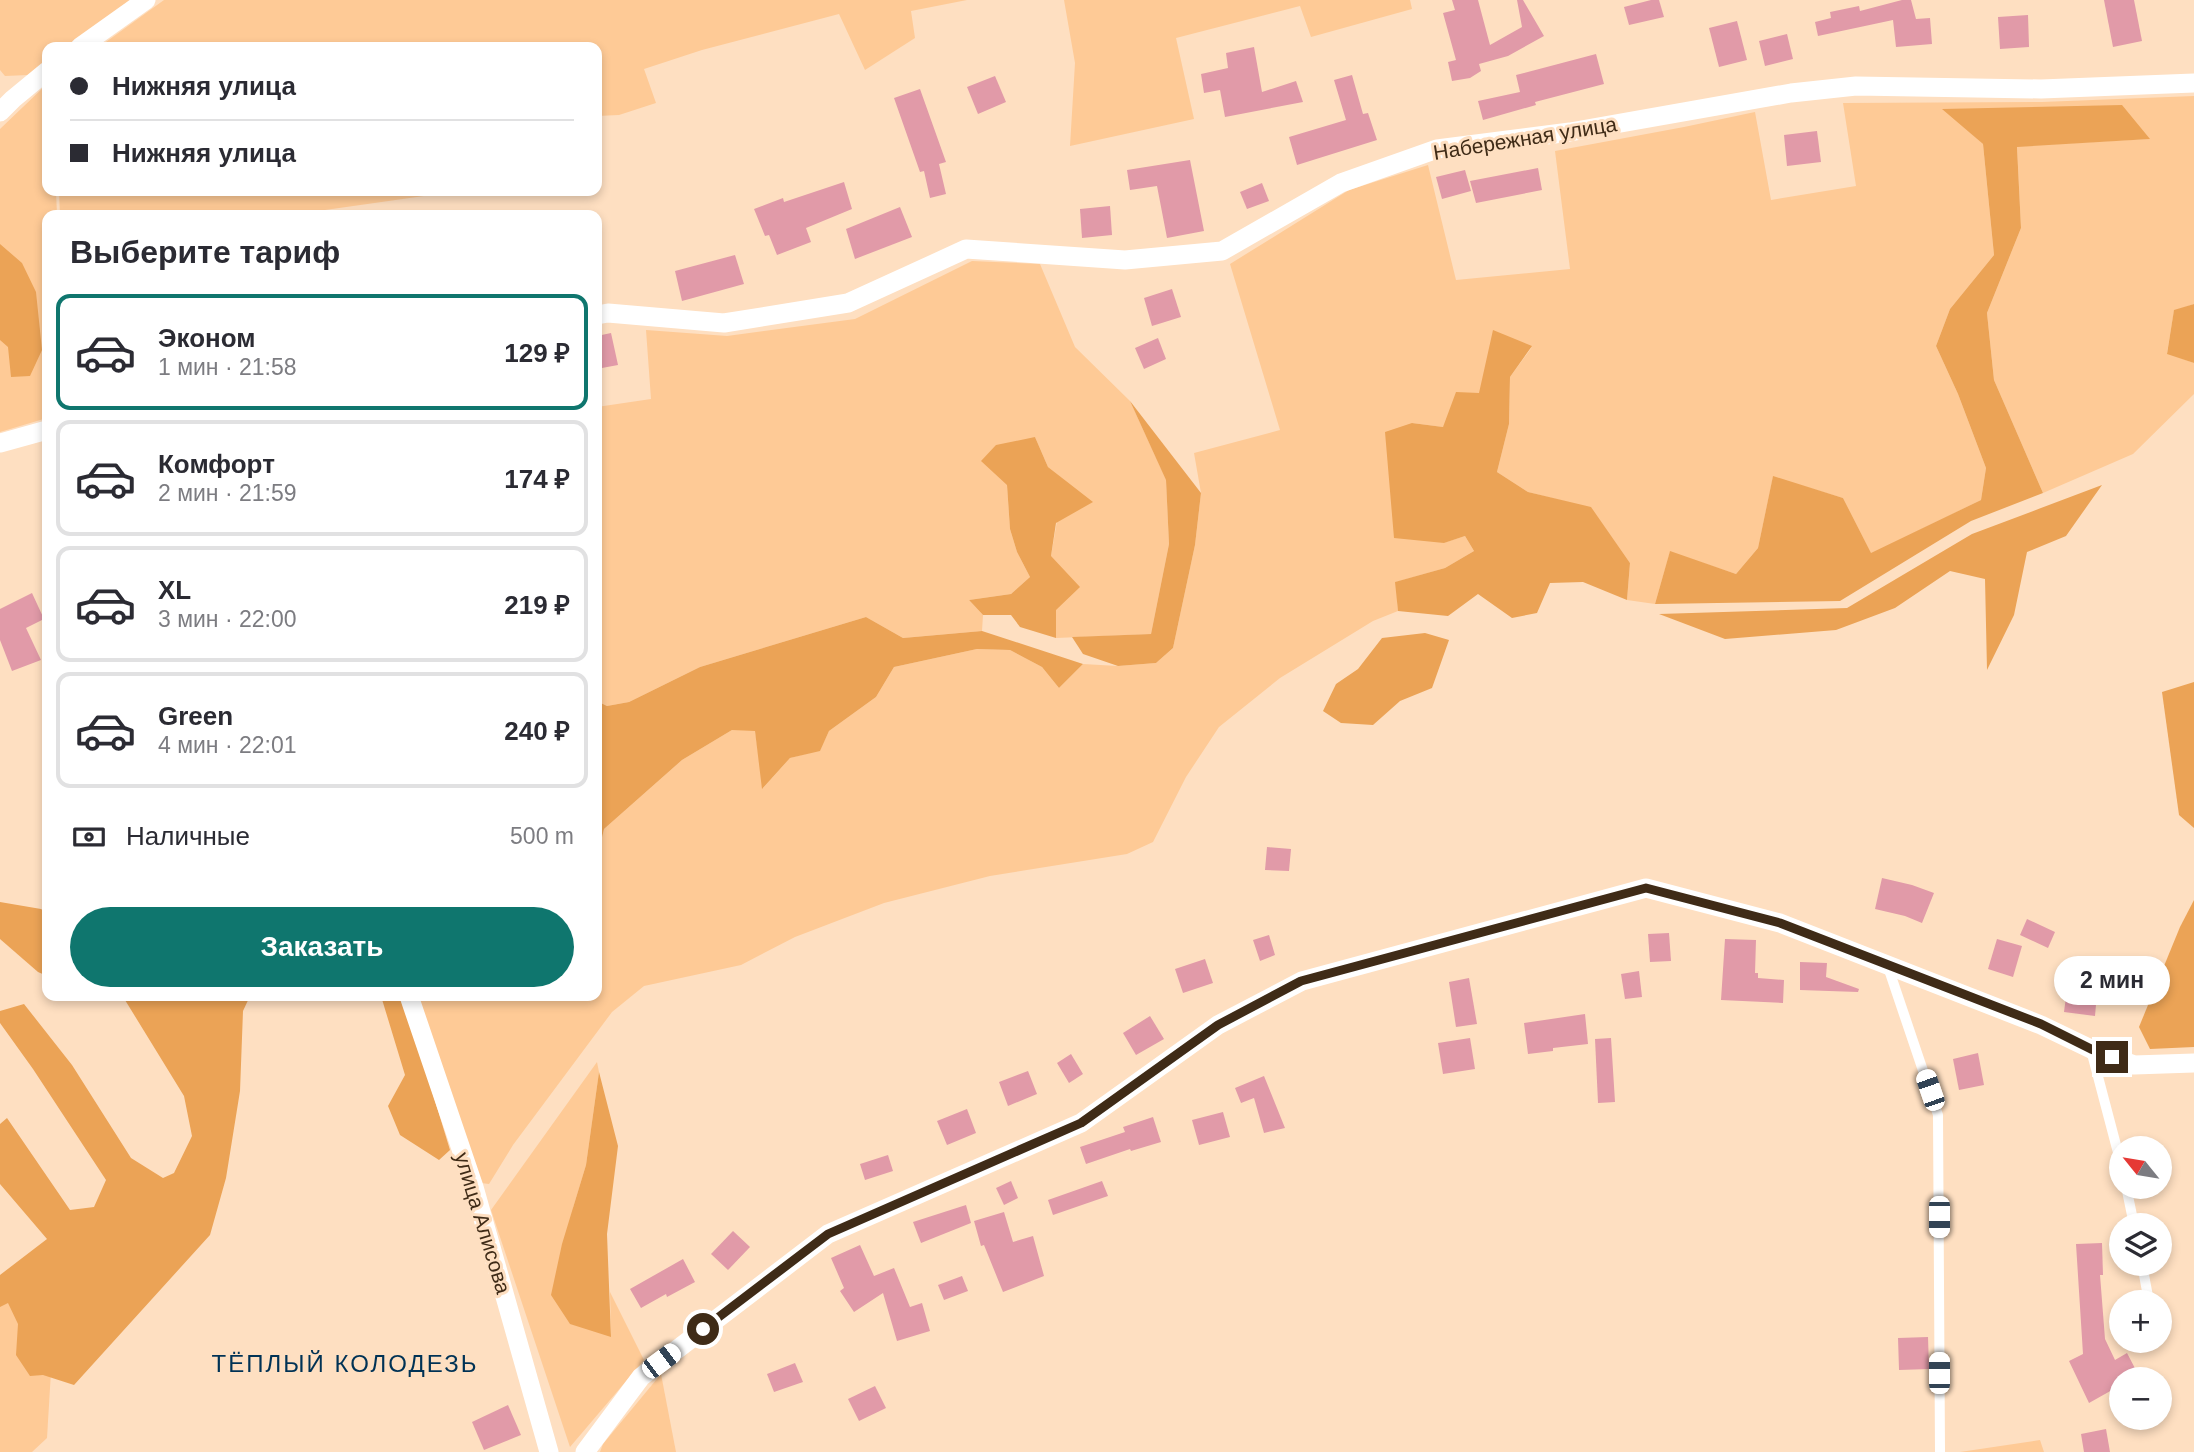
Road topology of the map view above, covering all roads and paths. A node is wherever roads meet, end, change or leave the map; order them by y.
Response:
1 (146, 0) edge
2 (87, 42) edge
3 (42, 74) edge
4 (2194, 83) edge
5 (4, 99) edge
6 (602, 314) edge
7 (42, 431) edge
8 (0, 443) edge
9 (1887, 964) junction
10 (411, 1001) edge
11 (2091, 1049) junction
12 (2194, 1063) edge
13 (2114, 1136) edge
14 (549, 1452) edge
15 (585, 1452) edge
16 (1940, 1452) edge

1 - 2 street
3 - 5 street
4 - 6 street, Набережная улица
7 - 8 street
9 - 11 street
9 - 15 street
9 - 16 lane
10 - 14 street, улица Алисова
11 - 12 street
11 - 13 lane

